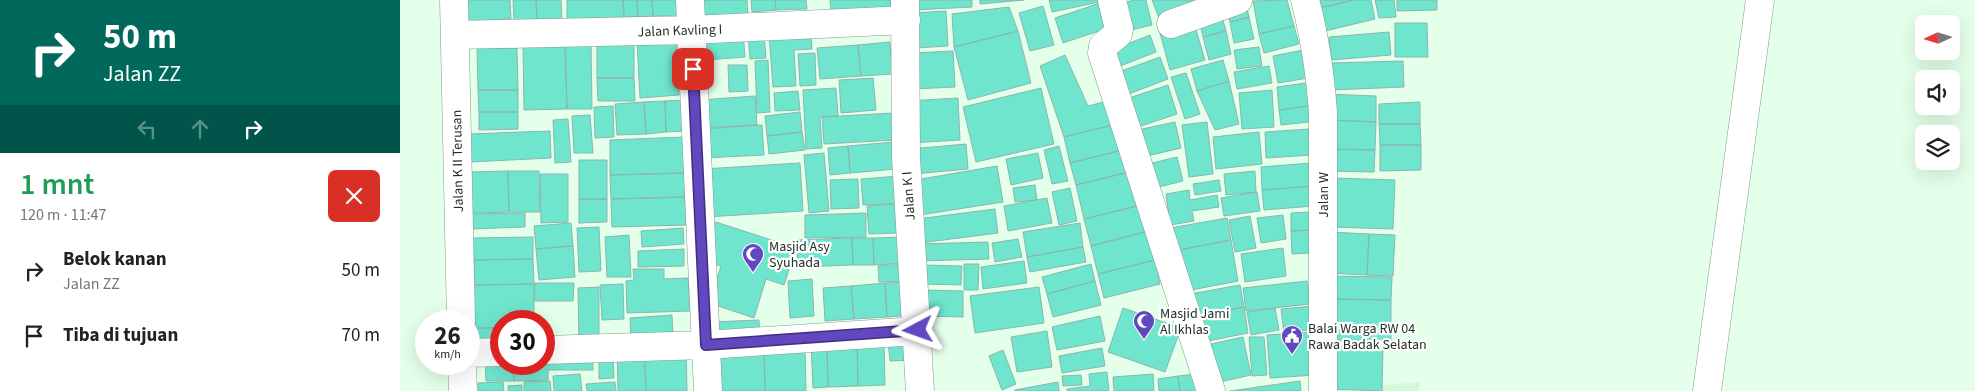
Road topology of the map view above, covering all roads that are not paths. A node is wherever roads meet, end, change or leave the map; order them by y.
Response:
1 (454, 0) edge
2 (690, 0) edge
3 (1112, 0) edge
4 (1238, 0) edge
5 (1305, 0) edge
6 (1760, 0) edge
7 (906, 10) edge
8 (1171, 24) dead end
9 (692, 30) junction
10 (455, 35) junction
11 (461, 310) edge
12 (918, 330) junction
13 (706, 345) junction
14 (555, 350) edge
15 (462, 375) edge
16 (463, 391) edge
17 (708, 391) edge
18 (920, 391) edge
19 (1210, 391) edge
20 (1323, 391) edge
21 (1707, 391) edge

1 - 10 street, Jalan K II Terusan
2 - 9 street
3 - 19 street
4 - 8 street
5 - 20 street, Jalan W
6 - 21 street
7 - 9 street, Jalan Kavling I
7 - 12 street, Jalan K I
9 - 10 street, Jalan Kavling I
9 - 13 street
10 - 11 street, Jalan K II Terusan
12 - 13 street
12 - 18 street, Jalan K I
13 - 14 street
13 - 17 street
15 - 16 street

